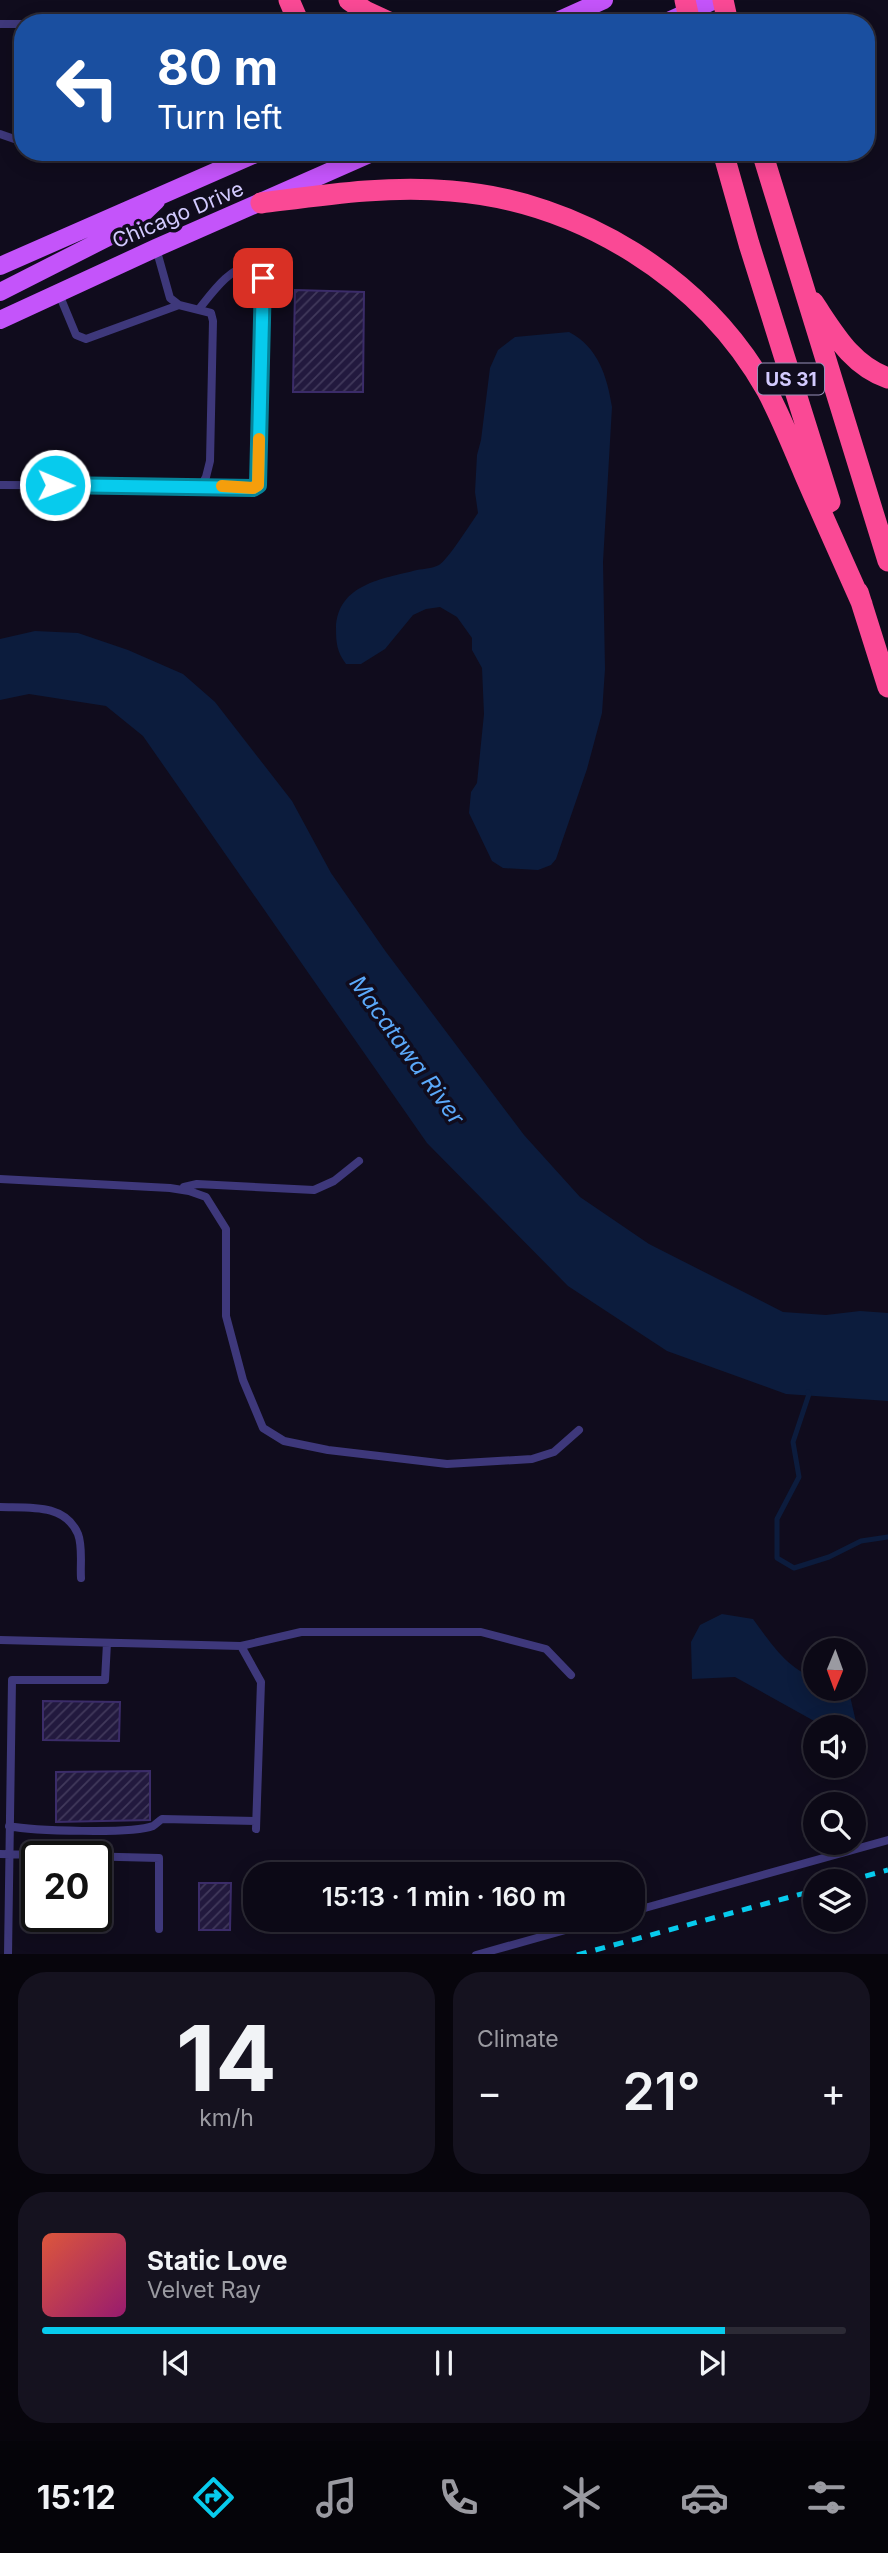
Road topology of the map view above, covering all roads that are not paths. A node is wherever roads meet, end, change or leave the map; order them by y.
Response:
1 (349, 0) edge
2 (604, 0) edge
3 (715, 0) edge
4 (372, 14) edge
5 (573, 14) edge
6 (684, 14) edge
7 (239, 161) edge
8 (354, 161) edge
9 (726, 161) edge
10 (765, 161) edge
11 (166, 192) junction
12 (261, 203) junction
13 (156, 248) junction
14 (0, 266) edge
15 (801, 284) junction
16 (0, 292) edge
17 (58, 292) junction
18 (179, 305) junction
19 (198, 309) junction
20 (0, 320) edge
21 (888, 378) edge
22 (0, 485) edge
23 (201, 486) junction
24 (888, 561) edge
25 (862, 604) junction
26 (888, 687) edge
27 (359, 1161) dead end
28 (0, 1179) edge
29 (177, 1189) junction
30 (579, 1430) dead end
31 (0, 1507) edge
32 (80, 1578) dead end
33 (0, 1640) edge
34 (107, 1643) junction
35 (241, 1646) junction
36 (571, 1675) dead end
37 (9, 1826) junction
38 (888, 1840) edge
39 (5, 1854) edge
40 (645, 1908) edge
41 (159, 1929) dead end
42 (558, 1932) edge
43 (8, 1954) edge
44 (480, 1954) edge

1 - 4 highway
2 - 5 main road
3 - 6 main road
7 - 11 main road, Chicago Drive
8 - 12 main road, Chicago Drive
9 - 25 highway, US 31
10 - 15 highway, US 31
11 - 14 main road, Chicago Drive
11 - 16 main road
12 - 13 main road, Chicago Drive
12 - 25 highway
13 - 17 main road, Chicago Drive
13 - 18 lane
15 - 21 highway
15 - 24 highway, US 31
17 - 18 lane
17 - 20 main road, Chicago Drive
18 - 19 lane
19 - 23 lane
19 - 23 lane
22 - 23 lane
25 - 26 highway, US 31
27 - 29 lane
28 - 29 lane
29 - 30 lane
31 - 32 lane
33 - 34 lane
34 - 35 lane
34 - 37 lane
35 - 36 lane
35 - 37 lane
37 - 39 lane
38 - 40 lane
39 - 41 lane
39 - 43 lane
42 - 44 lane

